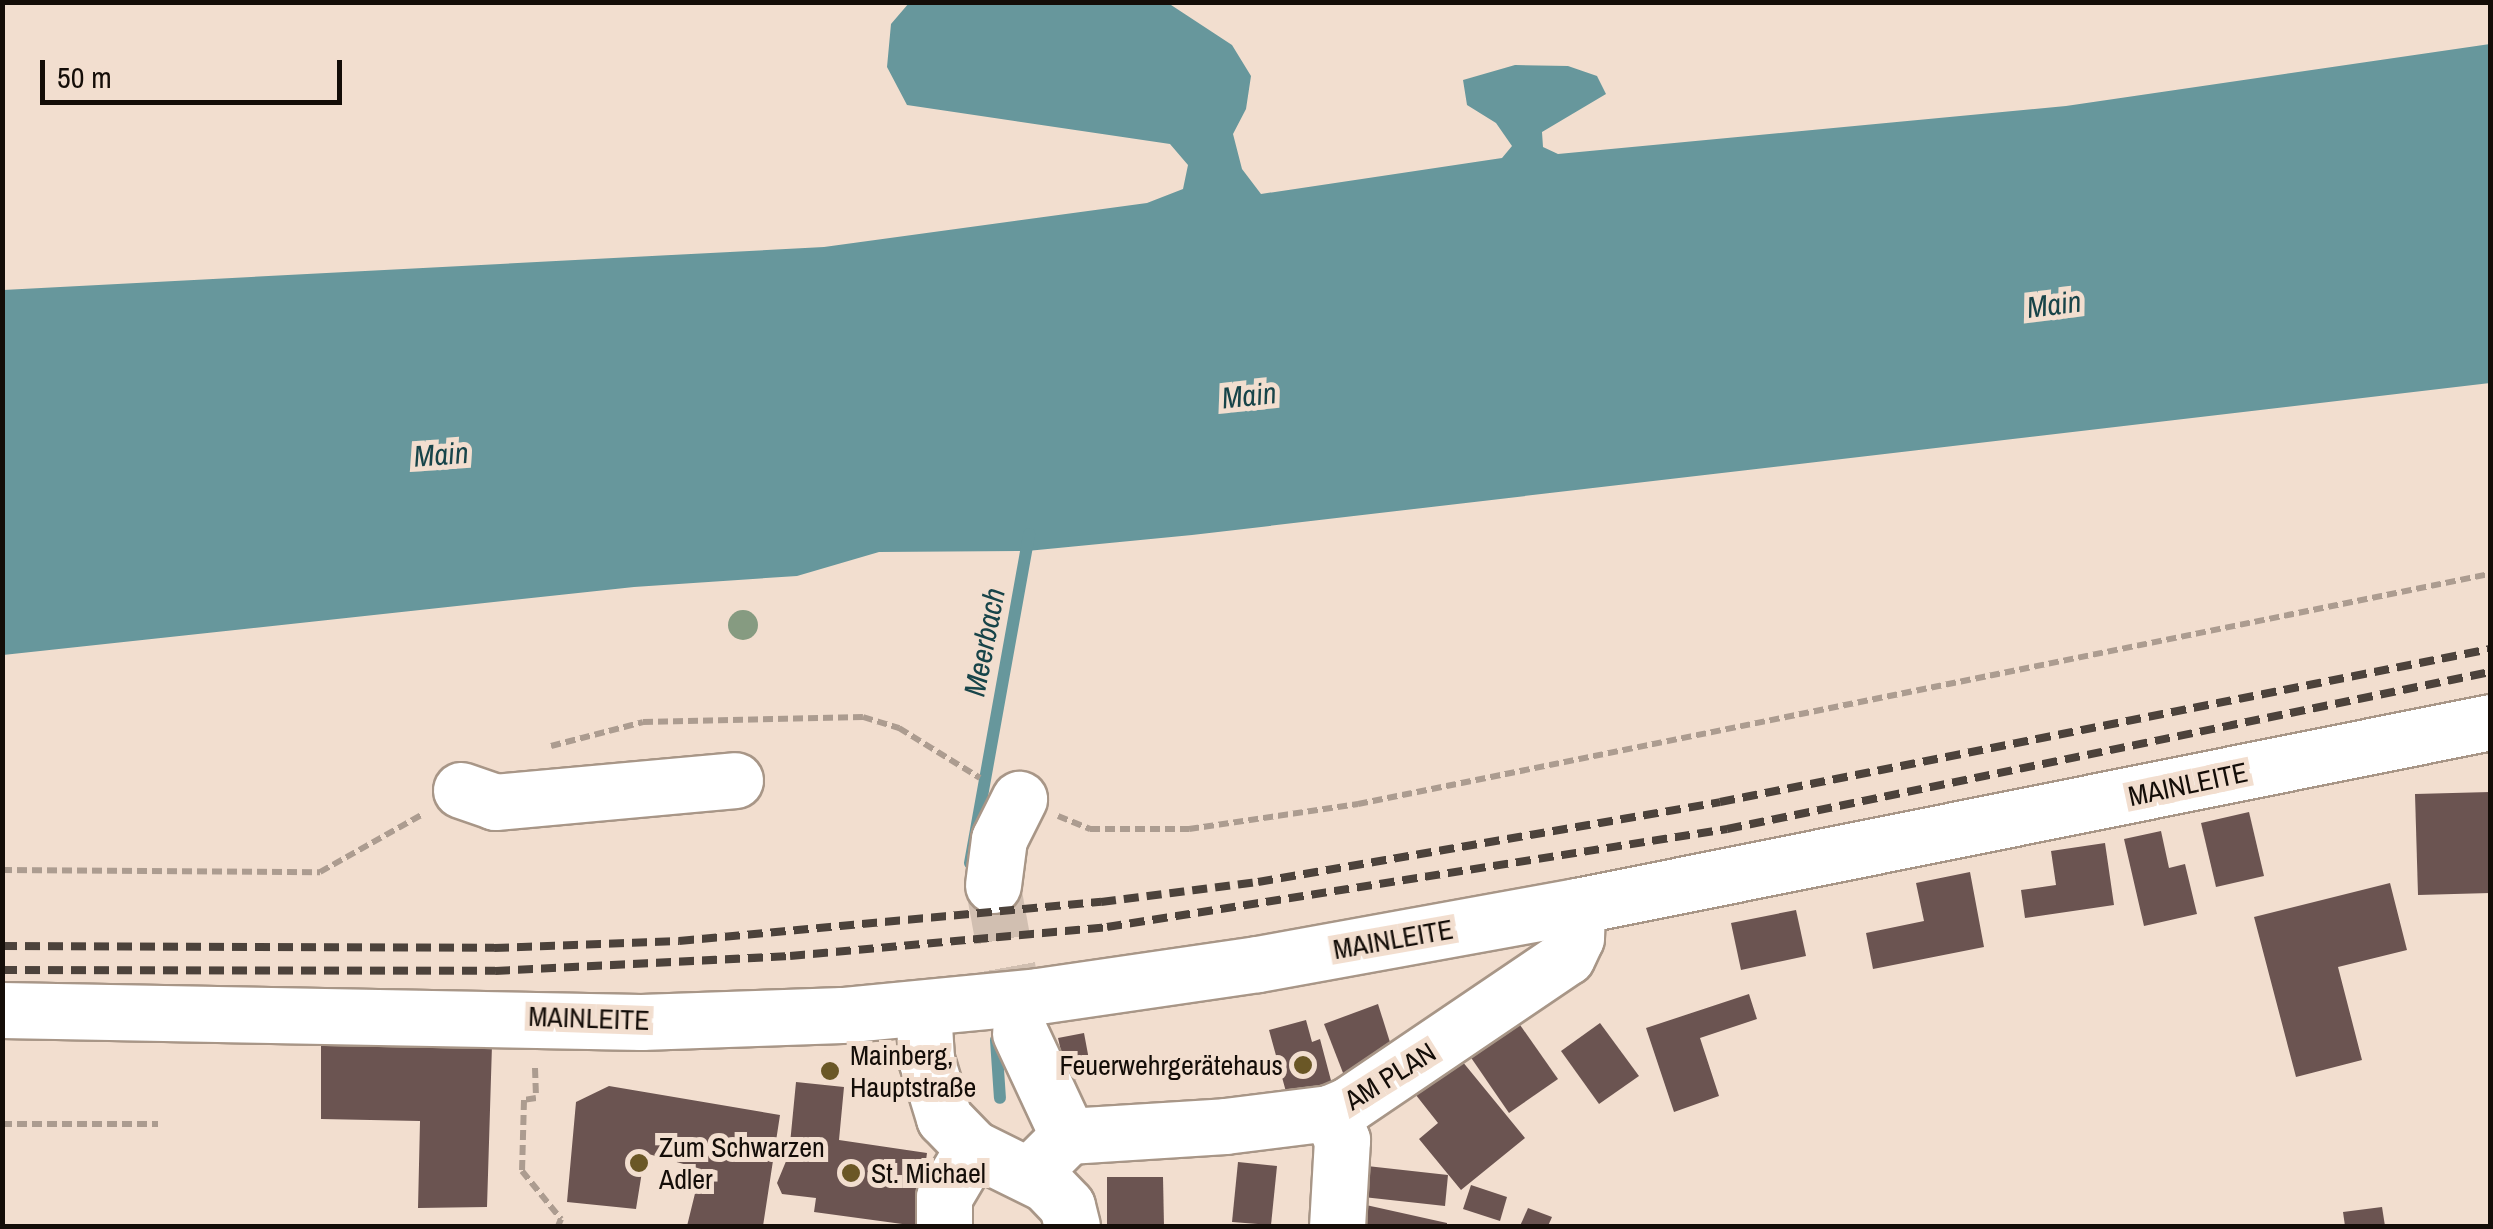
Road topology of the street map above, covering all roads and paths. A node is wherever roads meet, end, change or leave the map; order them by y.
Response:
1 (2490, 574) edge
2 (2490, 722) edge
3 (734, 780) dead end
4 (461, 790) dead end
5 (1020, 799) joint
6 (993, 885) tunnel mouth
7 (1578, 906) junction
8 (923, 1008) junction
9 (2, 1010) edge
10 (1020, 1033) tunnel mouth
11 (535, 1061) dead end
12 (1329, 1113) junction
13 (2, 1124) edge
14 (158, 1124) dead end
15 (972, 1148) junction
16 (1049, 1154) junction
17 (558, 1226) edge
18 (944, 1226) edge
19 (1072, 1226) edge
20 (1337, 1226) edge

1 - 5 path
2 - 7 main road, MAINLEITE
3 - 4 main road
5 - 6 main road
7 - 8 main road, MAINLEITE
7 - 12 main road, AM PLAN
8 - 9 main road, MAINLEITE
8 - 15 main road
10 - 16 main road
11 - 17 path
12 - 16 main road, AM PLAN
12 - 20 main road
13 - 14 path
15 - 16 main road
15 - 18 main road
16 - 19 main road

